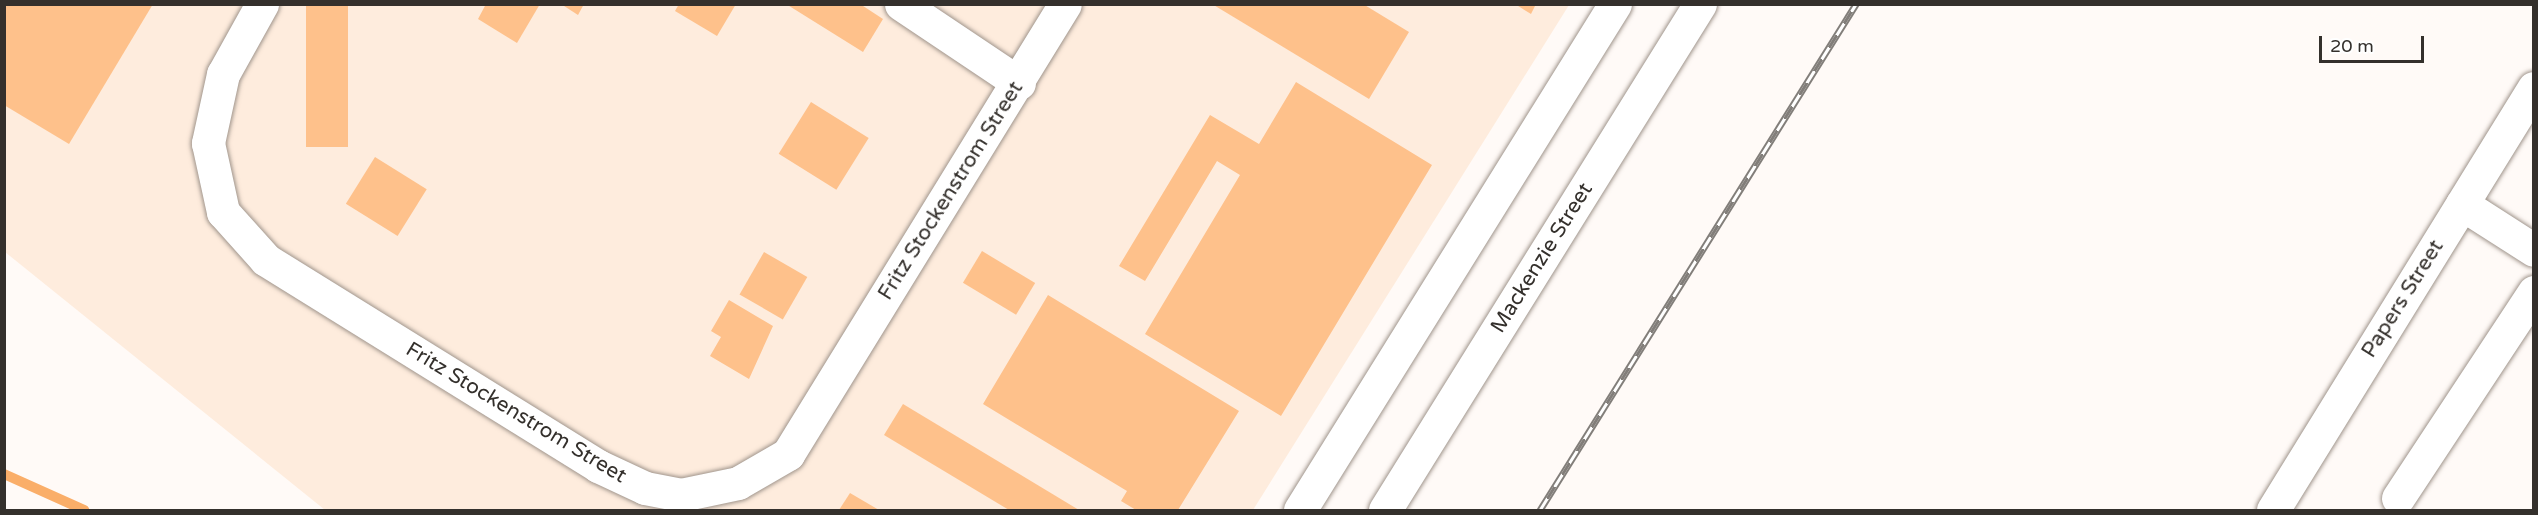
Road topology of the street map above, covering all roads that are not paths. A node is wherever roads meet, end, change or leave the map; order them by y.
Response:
1 (262, 4) edge
2 (901, 4) edge
3 (1065, 4) edge
4 (1614, 4) edge
5 (1700, 4) edge
6 (1019, 82) junction
7 (2534, 88) edge
8 (2462, 204) junction
9 (2534, 250) edge
10 (2534, 292) edge
11 (2398, 498) dead end
12 (1300, 510) edge
13 (1385, 510) edge
14 (2273, 510) edge

1 - 6 street, Fritz Stockenstrom Street
2 - 6 street
3 - 6 street, Fritz Stockenstrom Street
4 - 12 street
5 - 13 street, Mackenzie Street
7 - 8 street, Papers Street
8 - 9 street
8 - 14 street, Papers Street
10 - 11 street

